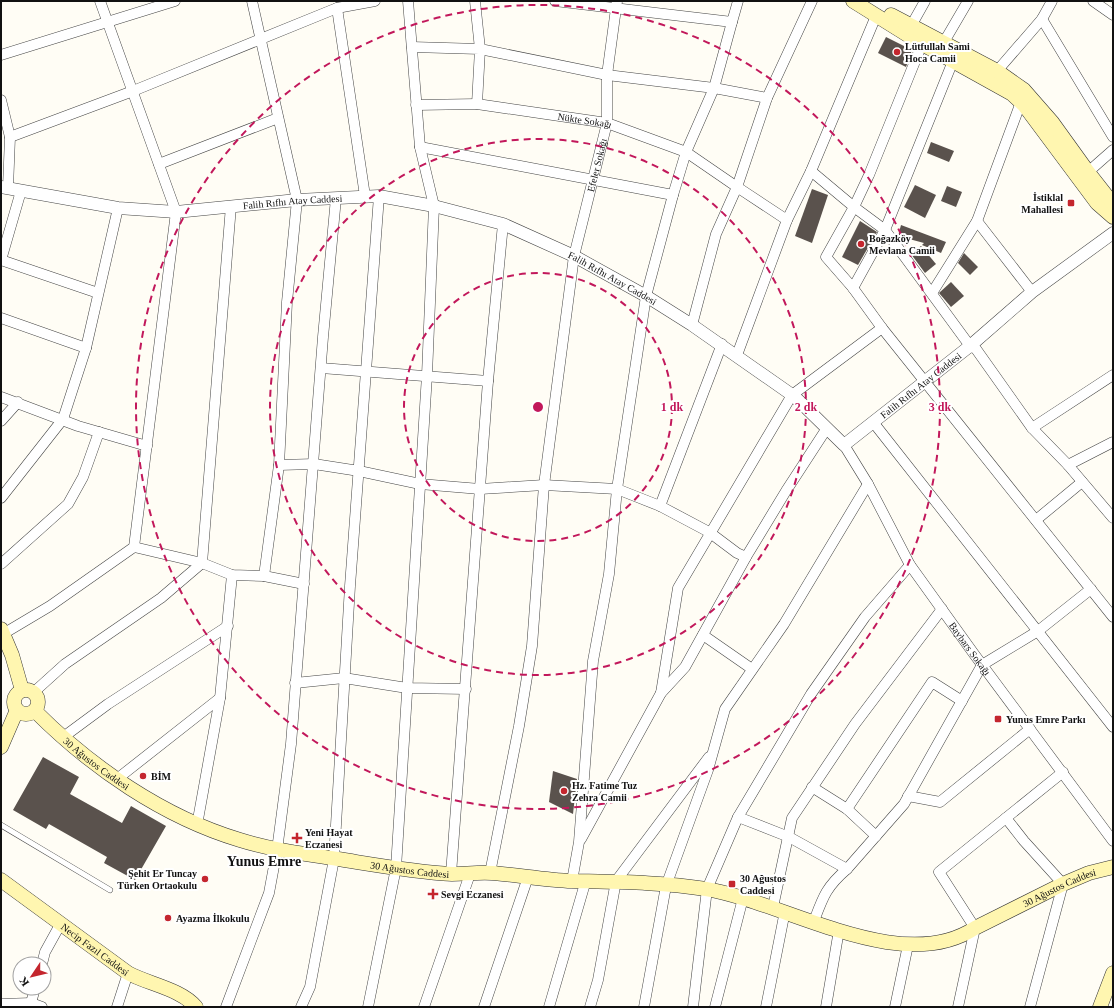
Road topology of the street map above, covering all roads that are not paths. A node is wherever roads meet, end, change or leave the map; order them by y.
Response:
1 (100, 1) edge
2 (175, 1) edge
3 (252, 1) edge
4 (375, 1) edge
5 (408, 1) edge
6 (475, 1) edge
7 (555, 1) edge
8 (738, 1) edge
9 (812, 1) edge
10 (853, 1) edge
11 (866, 1) edge
12 (925, 1) edge
13 (968, 1) edge
14 (1052, 1) edge
15 (1093, 1) edge
16 (617, 4) edge
17 (337, 8) junction
18 (1113, 15) edge
19 (876, 16) junction
20 (1042, 19) junction
21 (108, 21) junction
22 (732, 22) junction
23 (911, 26) junction
24 (260, 39) junction
25 (944, 42) junction
26 (922, 44) junction
27 (412, 47) junction
28 (480, 50) junction
29 (1, 55) edge
30 (953, 61) junction
31 (997, 71) junction
32 (607, 75) junction
33 (714, 88) junction
34 (133, 91) junction
35 (767, 98) junction
36 (1, 100) edge
37 (1021, 102) junction
38 (477, 104) junction
39 (416, 105) junction
40 (278, 118) junction
41 (607, 123) junction
42 (10, 137) junction
43 (1113, 137) edge
44 (420, 147) junction
45 (1113, 150) edge
46 (686, 152) junction
47 (159, 164) junction
48 (811, 171) junction
49 (1088, 172) junction
50 (593, 179) junction
51 (738, 187) junction
52 (4, 188) edge
53 (21, 191) junction
54 (672, 195) junction
55 (365, 196) junction
56 (379, 196) junction
57 (336, 198) junction
58 (297, 200) junction
59 (1113, 204) edge
60 (231, 206) junction
61 (434, 206) junction
62 (854, 207) junction
63 (118, 208) junction
64 (176, 212) junction
65 (1113, 217) edge
66 (787, 220) junction
67 (977, 221) junction
68 (503, 224) junction
69 (885, 230) junction
70 (1113, 233) edge
71 (574, 256) junction
72 (1, 260) edge
73 (853, 288) junction
74 (1032, 292) junction
75 (98, 293) junction
76 (932, 293) junction
77 (646, 296) junction
78 (1, 318) edge
79 (692, 325) junction
80 (882, 328) junction
81 (722, 344) junction
82 (970, 346) junction
83 (86, 348) junction
84 (737, 355) junction
85 (321, 368) junction
86 (367, 370) junction
87 (427, 375) junction
88 (1113, 375) edge
89 (925, 380) junction
90 (488, 381) junction
91 (792, 395) junction
92 (1, 397) edge
93 (18, 402) junction
94 (63, 419) junction
95 (1, 421) edge
96 (873, 422) junction
97 (827, 428) junction
98 (1032, 428) junction
99 (99, 432) junction
100 (1113, 442) edge
101 (844, 445) junction
102 (147, 446) junction
103 (314, 464) junction
104 (279, 465) junction
105 (1068, 465) junction
106 (359, 471) junction
107 (1082, 482) junction
108 (420, 484) junction
109 (544, 484) junction
110 (868, 484) junction
111 (480, 489) junction
112 (617, 489) junction
113 (1, 498) edge
114 (660, 506) junction
115 (1113, 518) edge
116 (1036, 520) junction
117 (709, 532) junction
118 (134, 547) junction
119 (746, 557) junction
120 (202, 563) junction
121 (1, 564) edge
122 (910, 565) junction
123 (232, 575) junction
124 (264, 576) junction
125 (304, 584) junction
126 (1091, 589) junction
127 (942, 608) junction
128 (1113, 617) edge
129 (228, 626) junction
130 (2, 631) edge
131 (1038, 631) junction
132 (703, 635) junction
133 (982, 665) junction
134 (752, 669) junction
135 (344, 678) junction
136 (295, 684) junction
137 (407, 688) junction
138 (466, 688) junction
139 (28, 691) junction
140 (660, 693) junction
141 (220, 698) junction
142 (962, 701) junction
143 (18, 710) junction
144 (35, 711) junction
145 (5, 726) edge
146 (1113, 727) edge
147 (1030, 729) junction
148 (62, 738) junction
149 (1, 746) edge
150 (711, 754) junction
151 (1063, 772) junction
152 (117, 779) junction
153 (812, 787) junction
154 (908, 796) junction
155 (847, 809) junction
156 (738, 817) junction
157 (1006, 818) junction
158 (1, 825) edge
159 (197, 825) junction
160 (876, 836) junction
161 (789, 837) junction
162 (1113, 841) edge
163 (580, 842) junction
164 (277, 850) junction
165 (334, 859) junction
166 (1113, 867) edge
167 (396, 868) junction
168 (847, 869) junction
169 (490, 873) junction
170 (451, 874) junction
171 (470, 874) junction
172 (528, 877) junction
173 (1, 880) edge
174 (586, 880) junction
175 (572, 881) junction
176 (616, 881) junction
177 (1063, 884) junction
178 (666, 886) junction
179 (110, 890) dead end
180 (707, 890) junction
181 (743, 898) junction
182 (779, 909) junction
183 (814, 921) junction
184 (61, 922) junction
185 (975, 928) junction
186 (839, 930) junction
187 (908, 945) junction
188 (44, 956) edge
189 (128, 973) junction
190 (1113, 973) edge
191 (33, 996) edge
192 (31, 1003) junction
193 (1, 1004) edge
194 (42, 1007) edge
195 (117, 1007) edge
196 (196, 1007) edge
197 (226, 1007) edge
198 (301, 1007) edge
199 (368, 1007) edge
200 (424, 1007) edge
201 (484, 1007) edge
202 (549, 1007) edge
203 (590, 1007) edge
204 (644, 1007) edge
205 (693, 1007) edge
206 (715, 1007) edge
207 (766, 1007) edge
208 (826, 1007) edge
209 (895, 1007) edge
210 (958, 1007) edge
211 (1030, 1007) edge
212 (1100, 1007) edge

1 - 21 street
2 - 21 street
3 - 24 street
4 - 17 street
5 - 27 street
6 - 28 street
7 - 16 street
8 - 22 street
9 - 35 street
10 - 19 main road
11 - 23 main road
12 - 23 street
13 - 25 street
14 - 20 street
15 - 18 street
16 - 22 street
16 - 32 street, Efeler Sokağı
17 - 24 street
17 - 55 street
19 - 26 main road
19 - 48 street
20 - 31 street
20 - 43 street
21 - 29 street
21 - 34 street
22 - 33 street
23 - 25 main road
24 - 34 street
24 - 40 street
25 - 31 main road
26 - 30 main road
26 - 62 street
27 - 28 street
27 - 39 street
28 - 32 street
28 - 38 street
30 - 37 main road
30 - 69 street
31 - 49 main road
32 - 33 street
32 - 41 street, Efeler Sokağı
33 - 35 street
33 - 46 street
34 - 42 street
34 - 47 street
35 - 51 street
36 - 42 street
37 - 65 main road
37 - 67 street
38 - 39 street, Nükte Sokağı
38 - 41 street, Nükte Sokağı
39 - 44 street
40 - 47 street
40 - 58 street
41 - 46 street, Nükte Sokağı
41 - 50 street, Efeler Sokağı
42 - 52 street
44 - 50 street
44 - 61 street
45 - 49 street
46 - 51 street, Nükte Sokağı
46 - 54 street
47 - 64 street
48 - 62 street
48 - 66 street
49 - 59 main road
50 - 54 street
50 - 71 street, Efeler Sokağı
51 - 66 street, Nükte Sokağı
51 - 79 street
52 - 53 street, Falih Rıfhı Atay Caddesi
53 - 63 street, Falih Rıfhı Atay Caddesi
53 - 72 street
54 - 77 street
55 - 56 street, Falih Rıfhı Atay Caddesi
55 - 57 street, Falih Rıfhı Atay Caddesi
56 - 61 street, Falih Rıfhı Atay Caddesi
56 - 86 street
57 - 58 street, Falih Rıfhı Atay Caddesi
57 - 85 street
58 - 60 street, Falih Rıfhı Atay Caddesi
58 - 104 street
60 - 64 street, Falih Rıfhı Atay Caddesi
60 - 120 street
61 - 68 street, Falih Rıfhı Atay Caddesi
61 - 87 street
62 - 69 street
62 - 73 street
63 - 64 street, Falih Rıfhı Atay Caddesi
63 - 75 street
64 - 102 street
66 - 84 street
67 - 74 street
67 - 76 street
68 - 71 street, Falih Rıfhı Atay Caddesi
68 - 90 street
69 - 73 street
69 - 76 street
70 - 74 street, Falih Rıfhı Atay Caddesi
71 - 77 street, Falih Rıfhı Atay Caddesi
71 - 109 street, Efeler Sokağı
72 - 75 street
73 - 80 street
74 - 82 street, Falih Rıfhı Atay Caddesi
75 - 83 street
76 - 82 street
77 - 79 street, Falih Rıfhı Atay Caddesi
77 - 112 street
78 - 83 street
79 - 81 street, Falih Rıfhı Atay Caddesi
80 - 89 street
80 - 91 street
81 - 84 street, Falih Rıfhı Atay Caddesi
81 - 114 street
82 - 89 street, Falih Rıfhı Atay Caddesi
82 - 98 street
83 - 94 street
84 - 91 street, Falih Rıfhı Atay Caddesi
85 - 86 street
85 - 103 street
86 - 87 street
86 - 106 street
87 - 90 street
87 - 108 street
88 - 98 street
89 - 96 street, Falih Rıfhı Atay Caddesi
89 - 116 street
90 - 111 street
91 - 97 street, Falih Rıfhı Atay Caddesi
91 - 117 street
92 - 93 street
93 - 94 street
93 - 95 street
94 - 99 street
94 - 113 street
96 - 101 street, Falih Rıfhı Atay Caddesi
96 - 131 street
97 - 101 street, Falih Rıfhı Atay Caddesi
97 - 119 street
98 - 105 street
99 - 102 street
99 - 121 street
100 - 105 street
101 - 110 street, Baybars Sokağı
102 - 118 street
103 - 104 street
103 - 106 street
103 - 125 street
104 - 124 street
105 - 107 street
106 - 108 street
106 - 135 street
107 - 115 street
107 - 116 street
108 - 111 street
108 - 137 street
109 - 111 street
109 - 112 street
109 - 169 street, Efeler Sokağı
110 - 122 street, Baybars Sokağı
110 - 134 street
111 - 138 street
112 - 114 street
112 - 163 street
114 - 117 street
116 - 126 street
117 - 119 street
117 - 140 street
118 - 120 street
118 - 130 street
119 - 132 street
120 - 123 street
120 - 139 street
122 - 127 street, Baybars Sokağı
122 - 156 street
123 - 124 street
123 - 129 street
124 - 125 street
125 - 136 street
126 - 128 street
126 - 131 street
127 - 133 street, Baybars Sokağı
127 - 153 street
129 - 141 street
129 - 148 street
130 - 139 main road
131 - 133 street
131 - 146 street
132 - 134 street
132 - 140 street
133 - 142 street
133 - 147 street, Baybars Sokağı
134 - 150 street
135 - 136 street
135 - 137 street
135 - 165 street
136 - 164 street
137 - 138 street
137 - 167 street
138 - 170 street
139 - 143 main road
139 - 144 main road
140 - 163 street
141 - 152 street
141 - 159 street
142 - 154 street
142 - 155 street
143 - 144 main road
143 - 145 main road
144 - 148 main road, 30 Ağustos Caddesi
145 - 149 main road
147 - 151 street, Baybars Sokağı
147 - 154 street
148 - 152 main road, 30 Ağustos Caddesi
150 - 176 street
150 - 178 street
151 - 157 street
151 - 162 street, Baybars Sokağı
152 - 159 main road, 30 Ağustos Caddesi
153 - 155 street
153 - 161 street
154 - 160 street
155 - 160 street
156 - 161 street
156 - 180 street
157 - 177 street
157 - 185 street
158 - 179 lane
159 - 164 main road, 30 Ağustos Caddesi
160 - 168 street
161 - 168 street
161 - 182 street
163 - 175 street
164 - 165 main road, 30 Ağustos Caddesi
164 - 197 street
165 - 167 main road, 30 Ağustos Caddesi
165 - 198 street
166 - 177 main road, 30 Ağustos Caddesi
167 - 170 main road, 30 Ağustos Caddesi
167 - 199 street
168 - 183 street
169 - 171 main road, 30 Ağustos Caddesi
169 - 172 main road, 30 Ağustos Caddesi
170 - 171 main road, 30 Ağustos Caddesi
171 - 200 street
172 - 175 main road, 30 Ağustos Caddesi
172 - 201 street
173 - 184 main road, Necip Fazıl Caddesi
174 - 175 main road, 30 Ağustos Caddesi
174 - 176 main road, 30 Ağustos Caddesi
174 - 202 street
176 - 178 main road, 30 Ağustos Caddesi
176 - 203 street
177 - 185 main road, 30 Ağustos Caddesi
177 - 211 street
178 - 180 main road, 30 Ağustos Caddesi
178 - 204 street
180 - 181 main road, 30 Ağustos Caddesi
180 - 205 street
181 - 182 main road, 30 Ağustos Caddesi
181 - 206 street
182 - 183 main road, 30 Ağustos Caddesi
182 - 207 street
183 - 186 main road, 30 Ağustos Caddesi
184 - 188 street
184 - 189 main road, Necip Fazıl Caddesi
185 - 187 main road, 30 Ağustos Caddesi
185 - 210 street
186 - 187 main road, 30 Ağustos Caddesi
186 - 208 street
187 - 209 street
189 - 195 street
189 - 196 main road, Necip Fazıl Caddesi
190 - 212 main road
191 - 192 street
192 - 193 street
192 - 194 street

